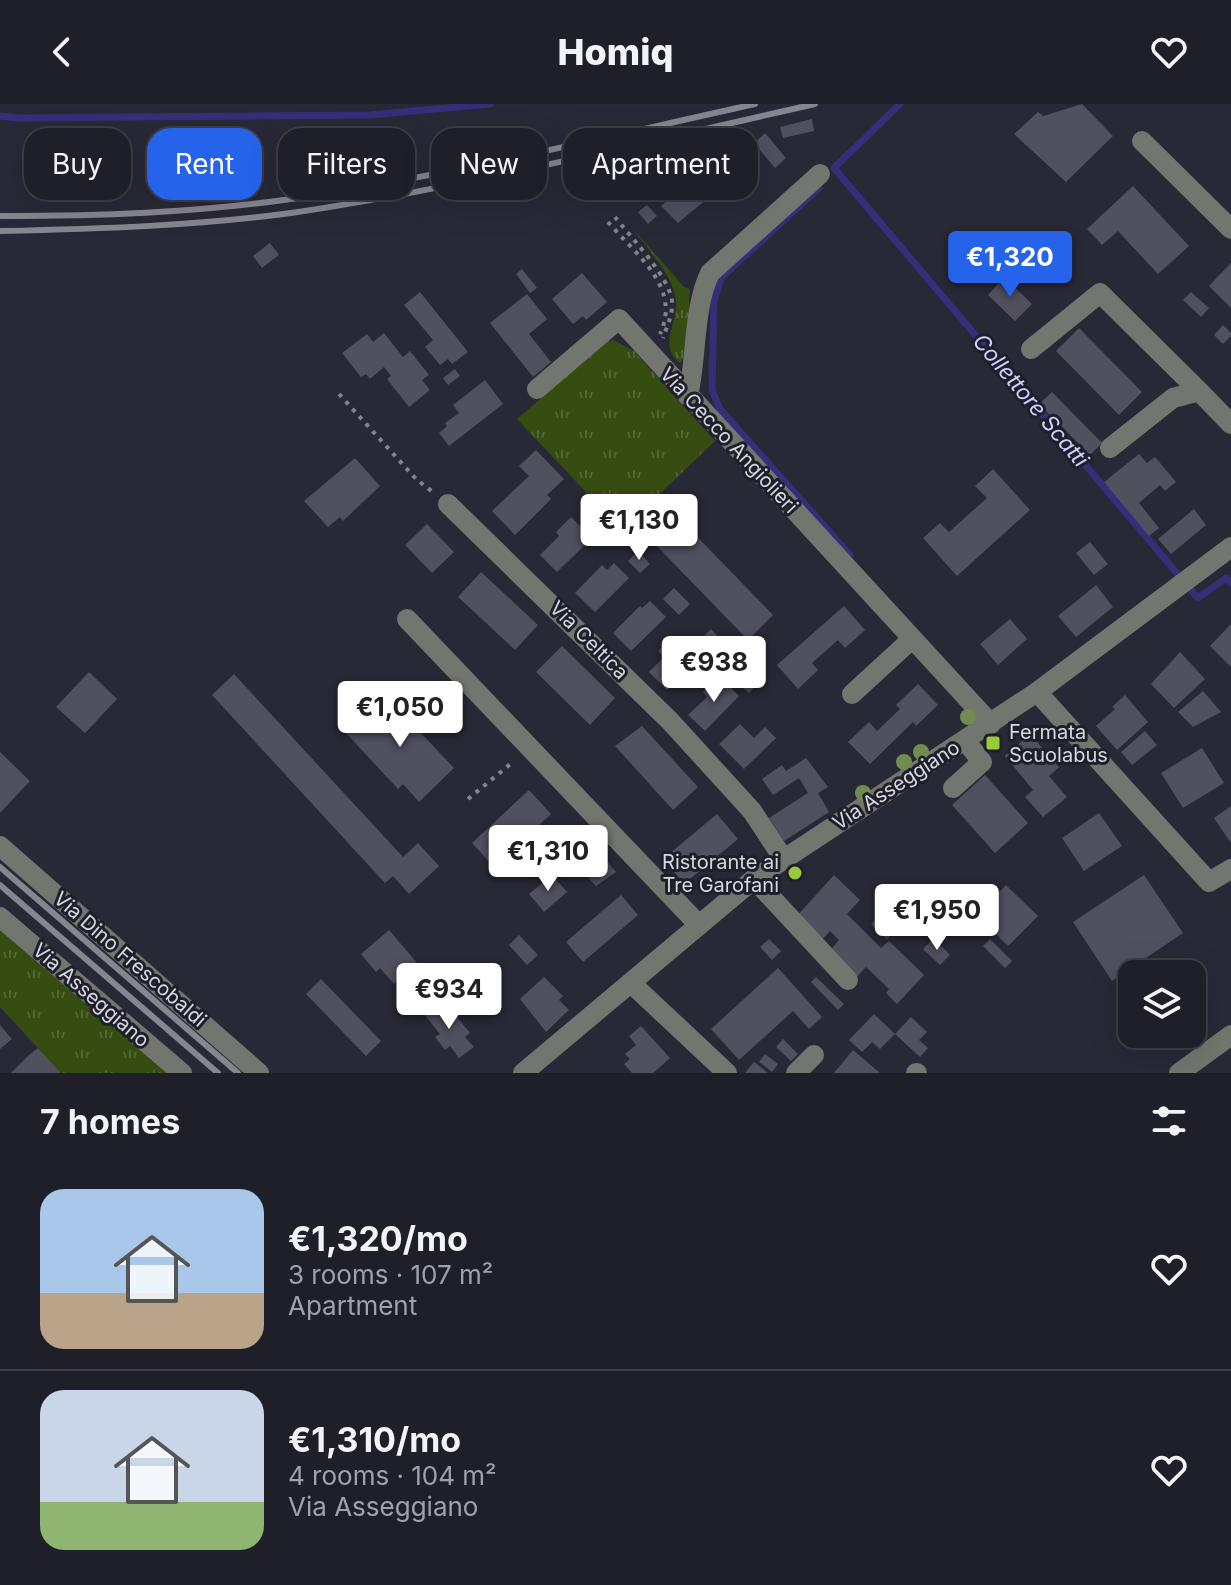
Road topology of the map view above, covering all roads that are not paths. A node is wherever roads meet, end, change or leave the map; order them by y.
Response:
1 (1142, 141) dead end
2 (820, 174) dead end
3 (1231, 229) edge
4 (1031, 349) dead end
5 (537, 389) dead end
6 (1199, 391) junction
7 (688, 396) junction
8 (1231, 424) edge
9 (1110, 448) dead end
10 (448, 504) road end
11 (1231, 547) edge
12 (407, 619) dead end
13 (912, 639) junction
14 (1037, 692) junction
15 (852, 694) dead end
16 (991, 724) junction
17 (965, 740) junction
18 (953, 788) dead end
19 (0, 846) edge
20 (783, 858) junction
21 (1231, 869) edge
22 (754, 879) junction
23 (0, 917) edge
24 (698, 924) junction
25 (848, 980) dead end
26 (632, 984) junction
27 (1231, 1035) edge
28 (814, 1055) dead end
29 (182, 1073) edge
30 (259, 1073) edge
31 (523, 1073) edge
32 (727, 1073) edge
33 (796, 1073) edge
34 (1179, 1073) edge

1 - 3 street
2 - 7 street
4 - 6 street
5 - 7 street, Via Cecco Angiolieri
6 - 8 street
6 - 9 street
7 - 13 street, Via Cecco Angiolieri
10 - 20 street, Via Celtica
11 - 14 street, Via Asseggiano
12 - 24 street
13 - 15 street
13 - 16 street, Via Cecco Angiolieri
14 - 16 street, Via Asseggiano
14 - 21 street
16 - 17 street, Via Asseggiano
17 - 18 street
17 - 20 street, Via Asseggiano
19 - 30 street, Via Dino Frescobaldi
20 - 22 street, Via Asseggiano
22 - 24 street, Via Asseggiano
22 - 25 street
23 - 29 street, Via Asseggiano
24 - 26 street, Via Asseggiano
26 - 31 street, Via Asseggiano
26 - 32 street
27 - 34 street
28 - 33 street

